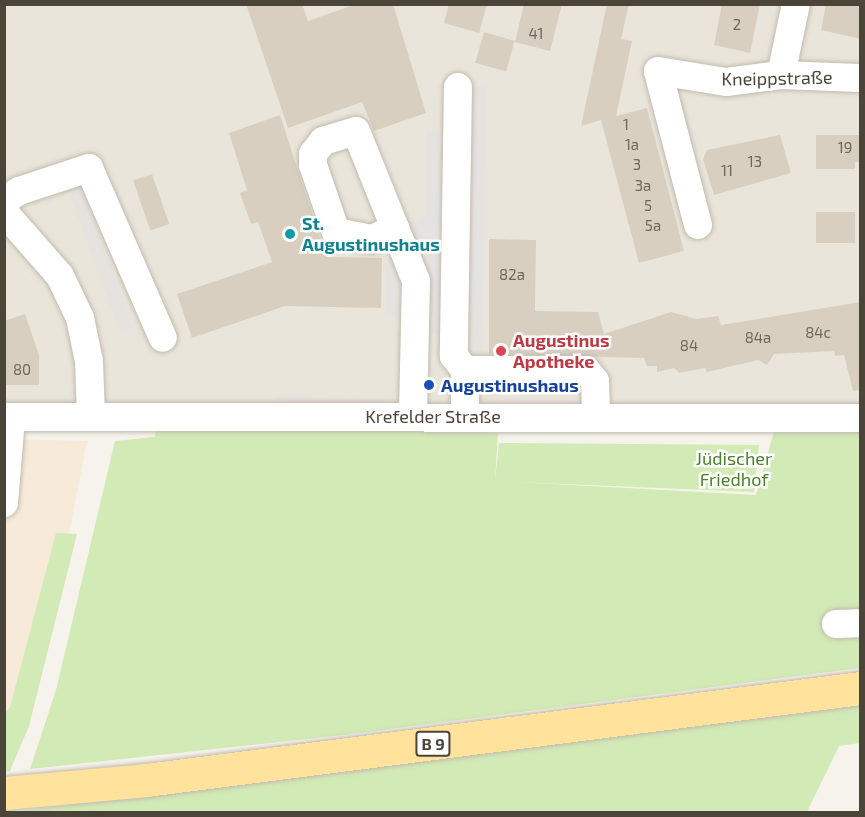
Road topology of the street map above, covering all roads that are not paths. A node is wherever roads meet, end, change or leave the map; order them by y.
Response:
1 (796, 4) edge
2 (781, 75) junction
3 (861, 78) edge
4 (458, 87) dead end
5 (4, 201) edge
6 (4, 212) edge
7 (698, 225) dead end
8 (395, 228) dead end
9 (163, 338) dead end
10 (465, 370) junction
11 (90, 416) junction
12 (413, 416) junction
13 (465, 416) junction
14 (8, 417) edge
15 (596, 417) junction
16 (861, 417) edge
17 (4, 503) edge
18 (861, 688) edge
19 (4, 793) edge

1 - 2 street
2 - 3 street, Kneippstraße
2 - 7 street, Kneippstraße
4 - 10 street
5 - 9 street
6 - 11 street
8 - 12 street
10 - 13 street
10 - 15 street
11 - 12 street, Krefelder Straße
11 - 14 street, Krefelder Straße
12 - 13 street, Krefelder Straße
13 - 15 street, Krefelder Straße
14 - 17 street
15 - 16 street, Krefelder Straße
18 - 19 main road, B 9

